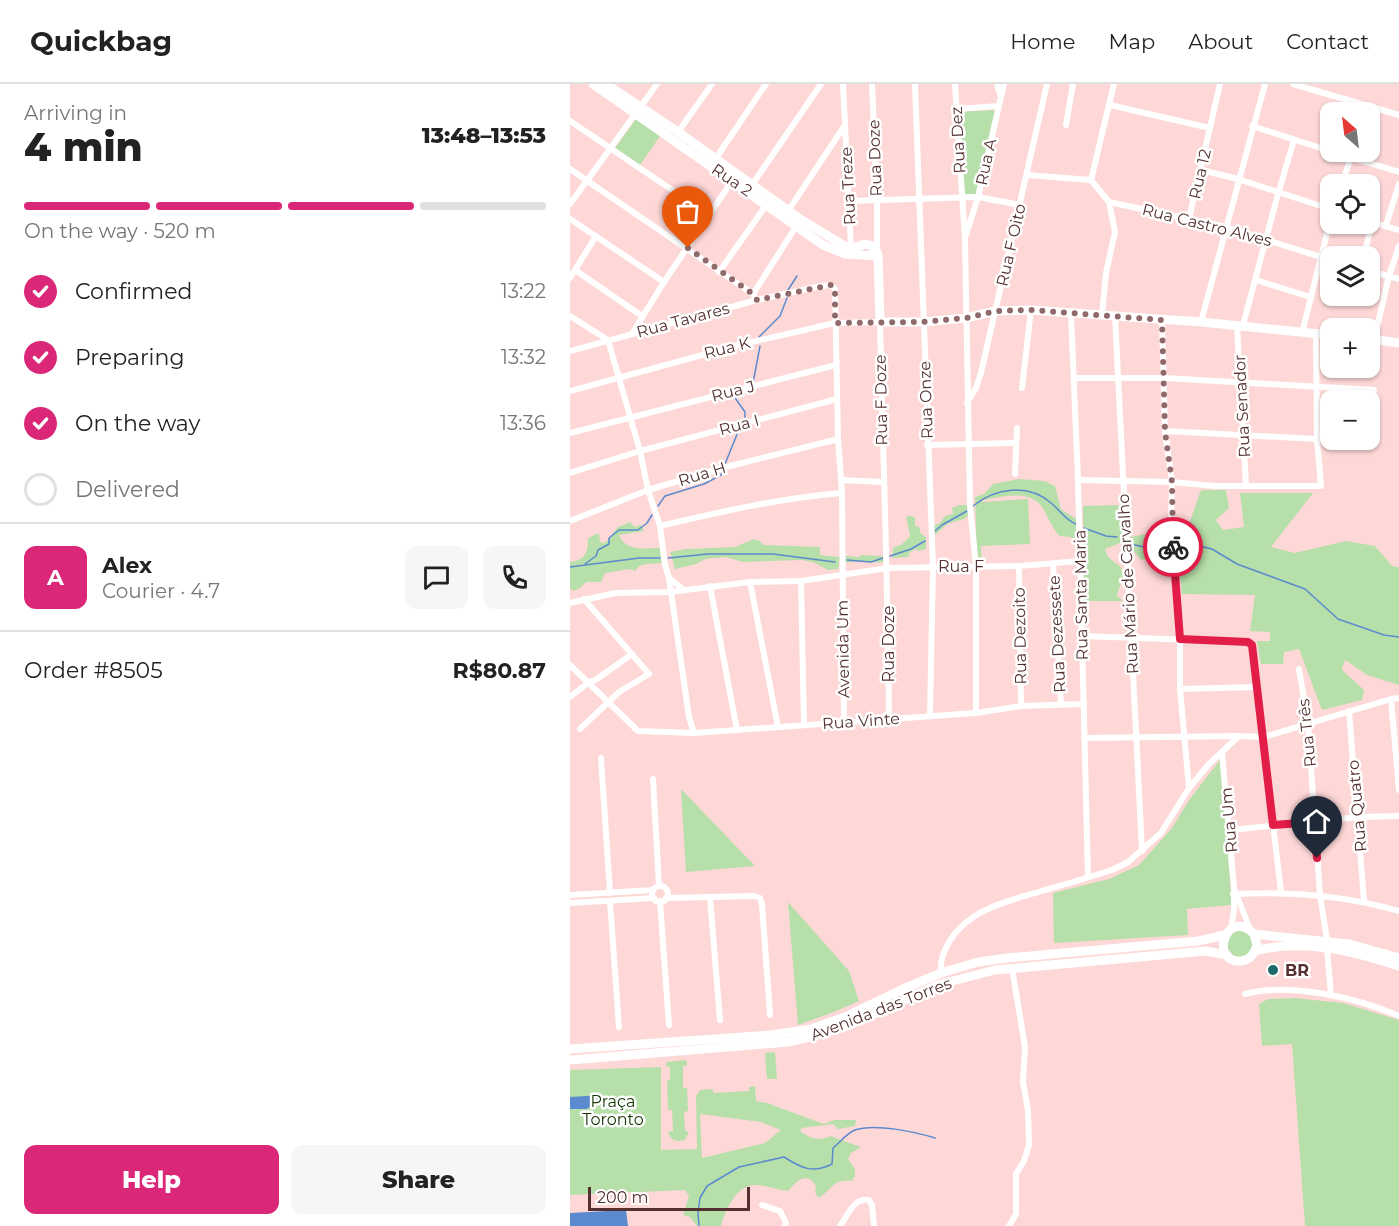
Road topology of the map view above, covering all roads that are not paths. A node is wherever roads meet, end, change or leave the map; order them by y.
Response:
1 (593, 84) edge
2 (606, 84) edge
3 (657, 84) edge
4 (712, 84) edge
5 (766, 84) edge
6 (821, 84) edge
7 (843, 84) edge
8 (872, 84) edge
9 (915, 84) edge
10 (955, 84) edge
11 (997, 84) edge
12 (1004, 84) edge
13 (1047, 84) edge
14 (1073, 84) edge
15 (1114, 84) edge
16 (1220, 84) edge
17 (1265, 84) edge
18 (1293, 84) edge
19 (1000, 97) junction
20 (1110, 105) junction
21 (999, 106) junction
22 (955, 110) junction
23 (638, 111) junction
24 (1399, 115) edge
25 (570, 121) edge
26 (845, 125) junction
27 (1066, 125) dead end
28 (1252, 126) junction
29 (1210, 128) junction
30 (678, 132) junction
31 (1294, 140) junction
32 (610, 148) junction
33 (1320, 148) edge
34 (713, 162) junction
35 (1367, 162) edge
36 (570, 169) edge
37 (1201, 170) junction
38 (1399, 172) edge
39 (1027, 175) junction
40 (1238, 179) junction
41 (1091, 180) junction
42 (732, 181) junction
43 (588, 182) junction
44 (1399, 184) edge
45 (752, 185) junction
46 (1278, 194) junction
47 (961, 196) junction
48 (978, 197) junction
49 (918, 199) junction
50 (849, 201) junction
51 (878, 201) junction
52 (1109, 202) junction
53 (570, 204) edge
54 (767, 204) junction
55 (1020, 205) junction
56 (1320, 206) edge
57 (788, 211) junction
58 (709, 215) junction
59 (570, 219) edge
60 (1189, 219) junction
61 (798, 222) junction
62 (1380, 224) edge
63 (1386, 225) junction
64 (1226, 227) junction
65 (1399, 230) edge
66 (876, 232) junction
67 (596, 236) junction
68 (1266, 239) junction
69 (965, 240) junction
70 (856, 246) junction
71 (1399, 246) edge
72 (688, 248) junction
73 (878, 254) junction
74 (1320, 257) joint
75 (575, 270) junction
76 (719, 272) junction
77 (1380, 274) edge
78 (1389, 276) junction
79 (570, 278) edge
80 (1399, 279) edge
81 (1256, 280) junction
82 (664, 282) junction
83 (831, 285) joint
84 (755, 297) junction
85 (1310, 297) junction
86 (1031, 310) junction
87 (996, 311) junction
88 (1071, 314) junction
89 (1102, 315) junction
90 (570, 316) edge
91 (642, 316) junction
92 (1115, 316) junction
93 (966, 318) junction
94 (1378, 318) edge
95 (1162, 320) junction
96 (879, 322) junction
97 (923, 322) junction
98 (1201, 322) junction
99 (835, 323) junction
100 (1240, 325) junction
101 (1302, 333) junction
102 (632, 334) junction
103 (1316, 334) junction
104 (1320, 334) edge
105 (608, 340) junction
106 (1380, 340) edge
107 (1399, 343) edge
108 (570, 351) edge
109 (836, 365) junction
110 (620, 376) junction
111 (1074, 378) junction
112 (1118, 378) junction
113 (1164, 378) junction
114 (1241, 384) junction
115 (1316, 387) junction
116 (1022, 388) dead end
117 (1374, 390) dead end
118 (570, 391) edge
119 (837, 399) junction
120 (967, 402) junction
121 (630, 417) junction
122 (1017, 428) dead end
123 (1165, 431) junction
124 (570, 433) edge
125 (1243, 436) junction
126 (838, 439) junction
127 (1317, 439) junction
128 (1015, 442) junction
129 (927, 445) junction
130 (970, 445) junction
131 (640, 451) junction
132 (570, 473) edge
133 (1015, 474) dead end
134 (841, 480) junction
135 (1078, 480) junction
136 (1123, 481) junction
137 (883, 482) junction
138 (1172, 482) junction
139 (1246, 486) junction
140 (648, 490) junction
141 (842, 494) junction
142 (570, 521) edge
143 (659, 523) junction
144 (1080, 561) junction
145 (1053, 564) junction
146 (933, 566) junction
147 (976, 566) junction
148 (1019, 566) junction
149 (888, 568) junction
150 (842, 575) junction
151 (669, 578) junction
152 (801, 581) junction
153 (750, 582) junction
154 (710, 586) junction
155 (683, 589) junction
156 (670, 592) junction
157 (584, 599) junction
158 (570, 603) edge
159 (1082, 636) junction
160 (1131, 638) junction
161 (1180, 639) junction
162 (632, 654) junction
163 (570, 664) edge
164 (1299, 669) dead end
165 (588, 682) junction
166 (1258, 687) junction
167 (1180, 689) junction
168 (570, 697) edge
169 (1399, 698) edge
170 (1391, 699) junction
171 (609, 702) junction
172 (1061, 704) junction
173 (1083, 704) junction
174 (1021, 706) junction
175 (1349, 711) junction
176 (976, 713) junction
177 (930, 716) junction
178 (889, 719) junction
179 (844, 723) junction
180 (1308, 723) junction
181 (804, 725) junction
182 (778, 727) junction
183 (580, 729) dead end
184 (737, 730) junction
185 (694, 733) junction
186 (1183, 736) junction
187 (1239, 736) junction
188 (1264, 737) junction
189 (1084, 738) junction
190 (1136, 738) junction
191 (1222, 753) junction
192 (601, 758) dead end
193 (653, 779) dead end
194 (1399, 784) edge
195 (1189, 788) junction
196 (1399, 790) edge
197 (1399, 816) edge
198 (1359, 817) junction
199 (1314, 822) junction
200 (1273, 825) junction
201 (1230, 830) junction
202 (1142, 851) junction
203 (1088, 878) junction
204 (656, 888) junction
205 (610, 892) junction
206 (1234, 892) junction
207 (1281, 892) junction
208 (570, 895) edge
209 (1320, 895) junction
210 (662, 897) junction
211 (710, 898) junction
212 (610, 901) junction
213 (1364, 901) junction
214 (570, 903) edge
215 (1399, 911) edge
216 (1228, 932) junction
217 (1252, 932) junction
218 (1327, 945) junction
219 (1255, 951) junction
220 (1227, 955) junction
221 (1399, 958) edge
222 (1399, 966) edge
223 (1012, 968) junction
224 (941, 973) junction
225 (1245, 994) dead end
226 (1331, 995) junction
227 (770, 1015) dead end
228 (1399, 1016) edge
229 (720, 1020) dead end
230 (669, 1025) dead end
231 (619, 1027) dead end
232 (570, 1049) edge
233 (570, 1059) edge
234 (762, 1205) dead end
235 (785, 1226) edge
236 (840, 1226) edge
237 (874, 1226) edge
238 (1009, 1226) edge

1 - 23 main road, Rua 2
2 - 23 main road, Rua 2
3 - 23 street
4 - 30 street
5 - 34 street
6 - 45 street
7 - 26 street, Rua Treze
8 - 51 street, Rua Doze
9 - 49 street, Rua Onze
10 - 22 street, Rua Dez
11 - 19 street
12 - 19 street, Rua A
13 - 39 street, Rua F Oito
14 - 27 street
15 - 20 street
16 - 29 street, Rua 12
17 - 28 street
18 - 24 street
19 - 21 street, Rua A
20 - 29 street
20 - 41 street
21 - 22 street
21 - 48 street, Rua A
22 - 47 street, Rua Dez
23 - 30 main road, Rua 2
23 - 32 street
23 - 34 main road, Rua 2
25 - 32 street
26 - 50 street, Rua Treze
26 - 57 street, Rua Treze
28 - 31 street
28 - 40 street
29 - 37 street, Rua 12
30 - 34 main road, Rua 2
31 - 33 street
31 - 46 street, Rua Senador
32 - 43 street
32 - 58 street
34 - 42 main road, Rua 2
34 - 45 main road, Rua 2
35 - 38 street
36 - 43 street
37 - 40 street
37 - 60 street, Rua 12
39 - 41 street
39 - 55 street, Rua F Oito
40 - 46 street
40 - 64 street
41 - 52 street
42 - 54 main road, Rua 2
42 - 58 street
43 - 53 street
43 - 72 street
44 - 63 street
45 - 57 main road, Rua 2
46 - 56 street
46 - 68 street, Rua Senador
47 - 48 street
47 - 49 street
47 - 69 street, Rua Dez
48 - 55 street
48 - 69 street, Rua A
49 - 51 street
49 - 97 street, Rua Onze
50 - 51 street
50 - 70 street, Rua Treze
51 - 66 street, Rua Doze
52 - 60 street, Rua Castro Alves
52 - 89 street
54 - 61 main road, Rua 2
54 - 76 street
55 - 87 street, Rua F Oito
57 - 61 main road, Rua 2
58 - 72 street
59 - 67 street
60 - 64 street, Rua Castro Alves
61 - 70 main road, Rua 2
61 - 73 main road, Rua 2
61 - 84 street
62 - 63 street
63 - 65 street
64 - 68 street, Rua Castro Alves
64 - 98 street
66 - 70 street
66 - 73 street, Rua F Doze
67 - 75 street
67 - 82 street
68 - 74 street, Rua Castro Alves
68 - 81 street, Rua Senador
69 - 93 street
70 - 73 main road, Rua 2
71 - 78 street
72 - 76 street
72 - 82 street
73 - 96 main road, Rua F Doze
74 - 85 street
75 - 79 street
75 - 91 street
76 - 84 street
77 - 78 street
78 - 80 street
78 - 94 street
81 - 85 street
81 - 100 street, Rua Senador
82 - 91 street
83 - 84 street, Rua Tavares
83 - 99 street, Avenida Um
84 - 102 street, Rua Tavares
85 - 101 street
86 - 87 main road
86 - 88 main road
86 - 116 street
87 - 93 main road
87 - 120 street, Rua F Oito
88 - 89 main road
88 - 111 street, Rua Santa Maria
89 - 92 main road
90 - 105 street
91 - 102 street
92 - 95 main road
92 - 112 street, Rua Mário de Carvalho
93 - 97 main road
93 - 120 street
95 - 98 main road
95 - 113 street
96 - 97 main road
96 - 99 street
96 - 137 street, Rua F Doze
97 - 129 street, Rua Onze
98 - 100 main road
99 - 109 street, Avenida Um
99 - 110 street, Rua K
100 - 101 main road
100 - 114 street, Rua Senador
101 - 103 main road
102 - 105 street, Rua Tavares
103 - 104 main road
103 - 115 street
105 - 108 street, Rua Tavares
105 - 110 street
106 - 107 main road
109 - 119 street, Avenida Um
109 - 121 street, Rua J
110 - 118 street, Rua K
110 - 121 street
111 - 112 street
111 - 135 street, Rua Santa Maria
112 - 113 street
112 - 136 street, Rua Mário de Carvalho
113 - 114 street
113 - 123 street
114 - 115 street
114 - 125 street, Rua Senador
115 - 117 street
115 - 127 street
119 - 126 street, Avenida Um
119 - 131 street, Rua I
120 - 130 street
121 - 124 street, Rua J
121 - 131 street
122 - 128 street
123 - 125 street
123 - 138 street
125 - 127 street
125 - 139 street, Rua Senador
126 - 134 street, Avenida Um
126 - 140 street, Rua H
127 - 139 street
128 - 130 street
128 - 133 street
129 - 130 street
129 - 146 street, Rua Onze
130 - 147 street
131 - 132 street, Rua I
131 - 140 street
134 - 137 street
134 - 141 street, Avenida Um
135 - 136 street
135 - 144 street, Rua Santa Maria
136 - 138 street
136 - 160 street, Rua Mário de Carvalho
137 - 149 street, Rua F Doze
138 - 139 street
138 - 161 street
140 - 142 street, Rua H
140 - 143 street
141 - 143 street
141 - 150 street, Avenida Um
143 - 151 street
144 - 145 street, Rua F
144 - 159 street, Rua Santa Maria
145 - 148 street, Rua F
145 - 172 street, Rua Dezessete
146 - 147 street, Rua F
146 - 149 street, Rua F
146 - 177 street, Rua Onze
147 - 148 street, Rua F
147 - 176 street
148 - 174 street, Rua Dezoito
149 - 150 street, Rua F
149 - 178 street, Rua Doze
150 - 152 street, Rua F
150 - 179 street, Avenida Um
151 - 155 street
151 - 156 street
152 - 153 street, Rua F
152 - 181 street
153 - 154 street, Rua F
153 - 182 street
154 - 155 street, Rua F
154 - 184 street
155 - 156 street, Rua F
156 - 157 street, Rua F
156 - 185 street
157 - 158 street, Rua F
157 - 162 street
159 - 160 street
159 - 173 street, Rua Santa Maria
160 - 161 street
160 - 190 street, Rua Mário de Carvalho
161 - 166 street
161 - 167 street
162 - 165 street
162 - 171 street
163 - 165 street
164 - 180 street, Rua Três
165 - 168 street
165 - 171 street
166 - 167 street
166 - 188 street
167 - 186 street
169 - 170 street
170 - 175 street
170 - 194 street
171 - 183 street
171 - 185 street, Rua Vinte
172 - 173 street, Rua Vinte
172 - 174 street, Rua Vinte
173 - 189 street, Rua Santa Maria
174 - 176 street, Rua Vinte
175 - 180 street
175 - 198 street, Rua Quatro
176 - 177 street, Rua Vinte
177 - 178 street, Rua Vinte
178 - 179 street, Rua Vinte
179 - 181 street, Rua Vinte
180 - 188 street
180 - 199 street, Rua Três
181 - 182 street, Rua Vinte
182 - 184 street, Rua Vinte
184 - 185 street, Rua Vinte
186 - 187 street
186 - 190 street
186 - 195 street
187 - 188 street
187 - 191 street
188 - 200 street
189 - 190 street
189 - 203 street, Rua Santa Maria
190 - 202 street, Rua Mário de Carvalho
191 - 195 street
191 - 201 street, Rua Um
192 - 205 street
193 - 204 street
194 - 196 street
195 - 202 street
197 - 198 street
198 - 199 street
198 - 213 street, Rua Quatro
199 - 200 street
199 - 209 street, Rua Três
200 - 201 street
200 - 207 street
201 - 206 street, Rua Um
202 - 203 street
203 - 224 street
204 - 205 street
204 - 210 street
204 - 210 street
205 - 208 street
206 - 207 street
206 - 216 street, Rua Um
206 - 217 street, Rua Um
207 - 209 street
209 - 213 street
209 - 218 street, Rua Três
210 - 211 street
210 - 212 street
210 - 230 street
211 - 227 street
211 - 229 street
212 - 214 street
212 - 231 street
213 - 215 street
216 - 217 main road, Avenida das Torres
216 - 220 main road
216 - 224 main road, Avenida das Torres
217 - 218 main road, Avenida das Torres
217 - 219 main road
218 - 219 main road, Avenida das Torres
218 - 221 main road, Avenida das Torres
218 - 222 main road, Avenida das Torres
218 - 226 street, Rua Três
219 - 220 main road, Avenida das Torres
220 - 223 main road, Avenida das Torres
223 - 233 main road, Avenida das Torres
223 - 238 street
224 - 232 main road, Avenida das Torres
225 - 226 street
226 - 228 street
234 - 235 street
236 - 237 street

